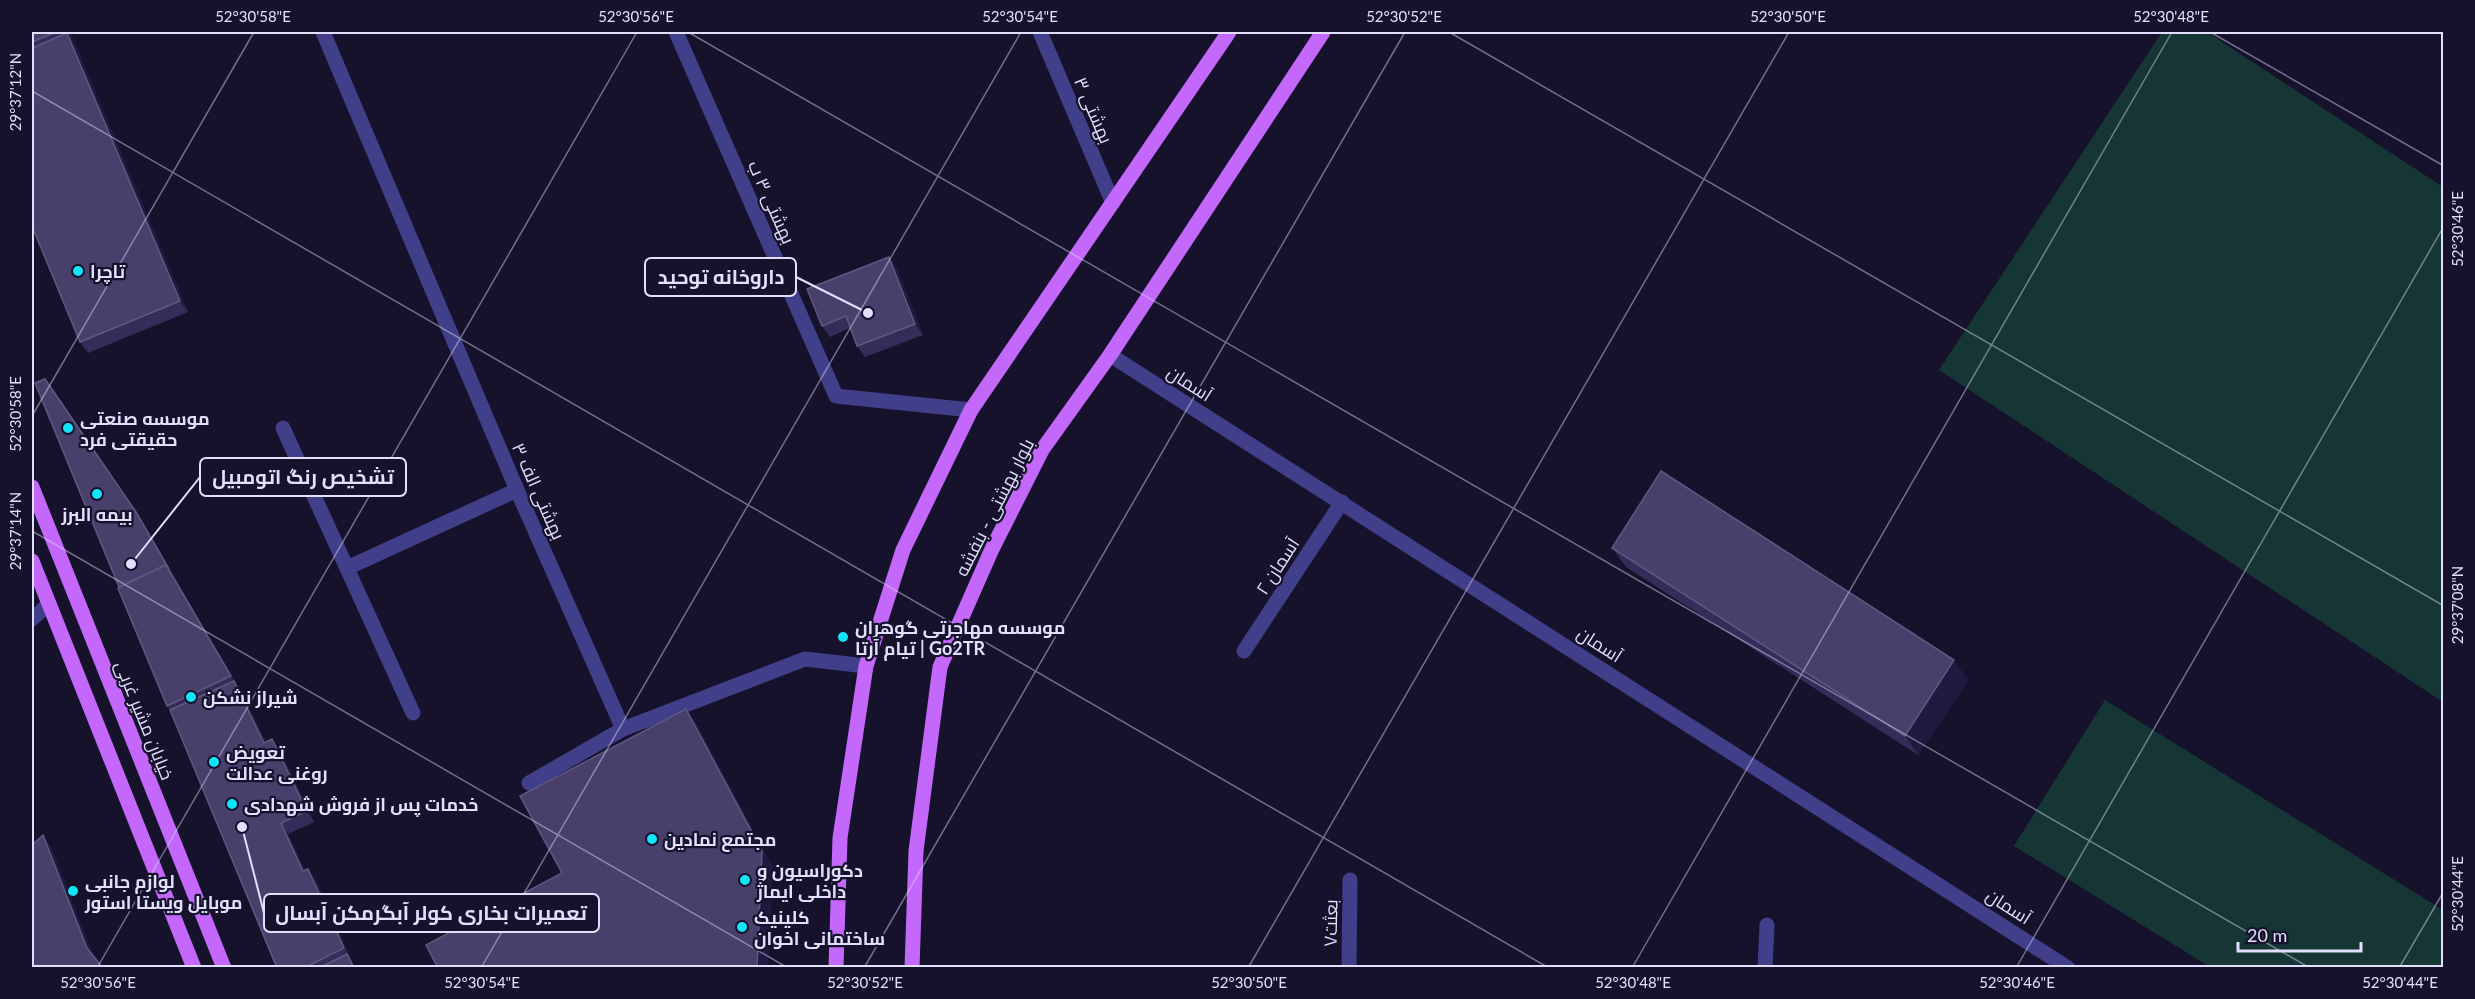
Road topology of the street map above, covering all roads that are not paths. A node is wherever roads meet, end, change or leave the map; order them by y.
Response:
1 (323, 32) edge
2 (676, 32) edge
3 (1040, 32) edge
4 (1229, 32) edge
5 (1323, 32) edge
6 (1113, 203) junction
7 (1110, 355) junction
8 (971, 410) junction
9 (283, 428) dead end
10 (32, 487) edge
11 (517, 490) junction
12 (1342, 502) junction
13 (32, 561) edge
14 (347, 568) junction
15 (49, 604) junction
16 (32, 619) edge
17 (1244, 651) dead end
18 (866, 666) junction
19 (413, 712) dead end
20 (623, 729) junction
21 (529, 783) dead end
22 (1350, 880) dead end
23 (1767, 925) dead end
24 (194, 968) edge
25 (224, 968) edge
26 (836, 968) edge
27 (912, 968) edge
28 (1349, 968) edge
29 (1765, 968) edge
30 (2068, 968) edge

1 - 11 street, بهشتی الف ۳
2 - 8 street, بهشتی ۳ ب
3 - 6 street, بهشتی ۳
4 - 6 main road
5 - 7 main road, بلوار بهشتی - بنفشه
6 - 8 main road
7 - 12 street, آسمان
7 - 27 main road, بلوار بهشتی - بنفشه
8 - 18 main road
9 - 14 street
10 - 25 main road, خیابان مشیر غربی
11 - 14 street
11 - 20 street, بهشتی الف ۳
12 - 17 street, ۲ آسمان
12 - 30 street, آسمان
13 - 15 main road
14 - 19 street
15 - 16 street
15 - 24 main road
18 - 20 street
18 - 26 main road
20 - 21 street
22 - 28 street, بعثت۷
23 - 29 street

